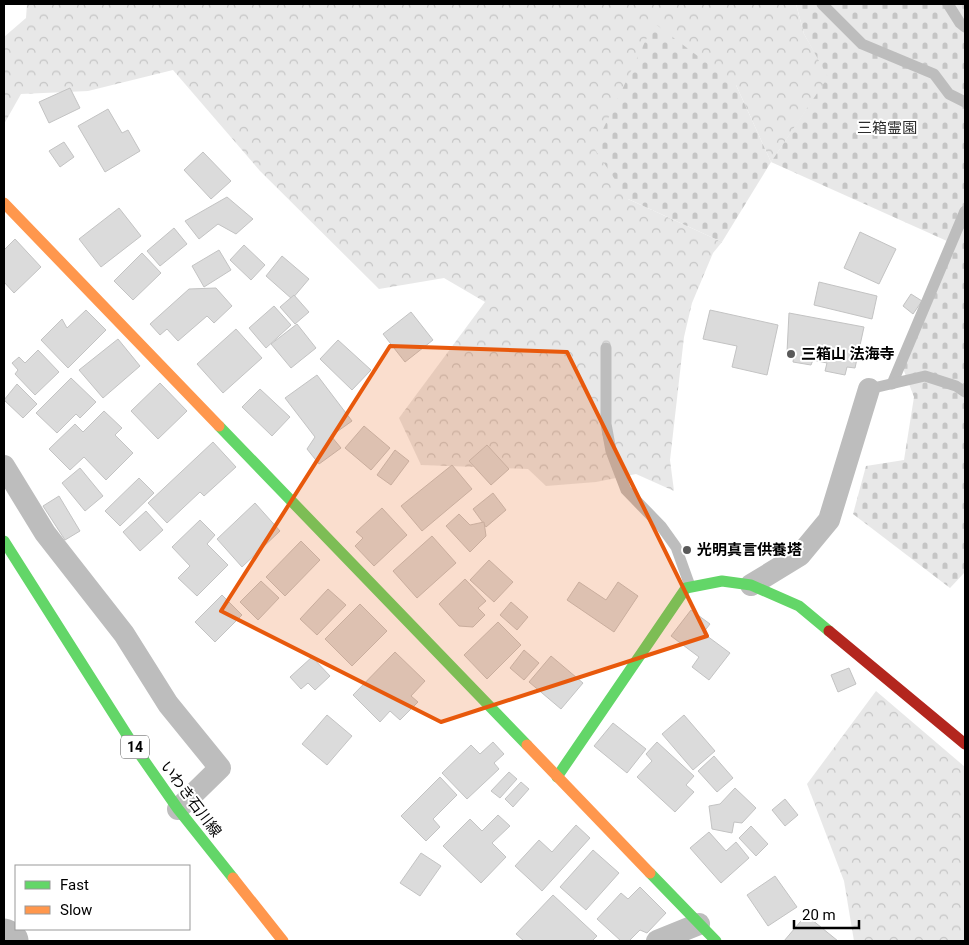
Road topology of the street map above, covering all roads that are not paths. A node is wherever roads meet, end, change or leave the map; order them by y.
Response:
1 (822, 4) edge
2 (948, 4) edge
3 (965, 27) edge
4 (965, 102) edge
5 (4, 203) edge
6 (965, 212) edge
7 (606, 348) dead end
8 (892, 384) junction
9 (869, 389) joint
10 (965, 392) edge
11 (4, 466) edge
12 (4, 540) edge
13 (751, 585) junction
14 (690, 586) junction
15 (965, 744) edge
16 (557, 776) junction
17 (178, 809) junction
18 (699, 924) junction
19 (283, 941) edge
20 (657, 941) edge
21 (716, 941) edge

1 - 4 lane
2 - 3 lane
5 - 16 street
6 - 8 lane
7 - 14 lane
8 - 9 lane
8 - 10 lane
9 - 13 street
11 - 17 street
12 - 17 street, いわき石川線 / 14
13 - 14 street
13 - 15 street
14 - 16 street
16 - 18 street
17 - 19 street, いわき石川線 / 14
18 - 20 street
18 - 21 street

